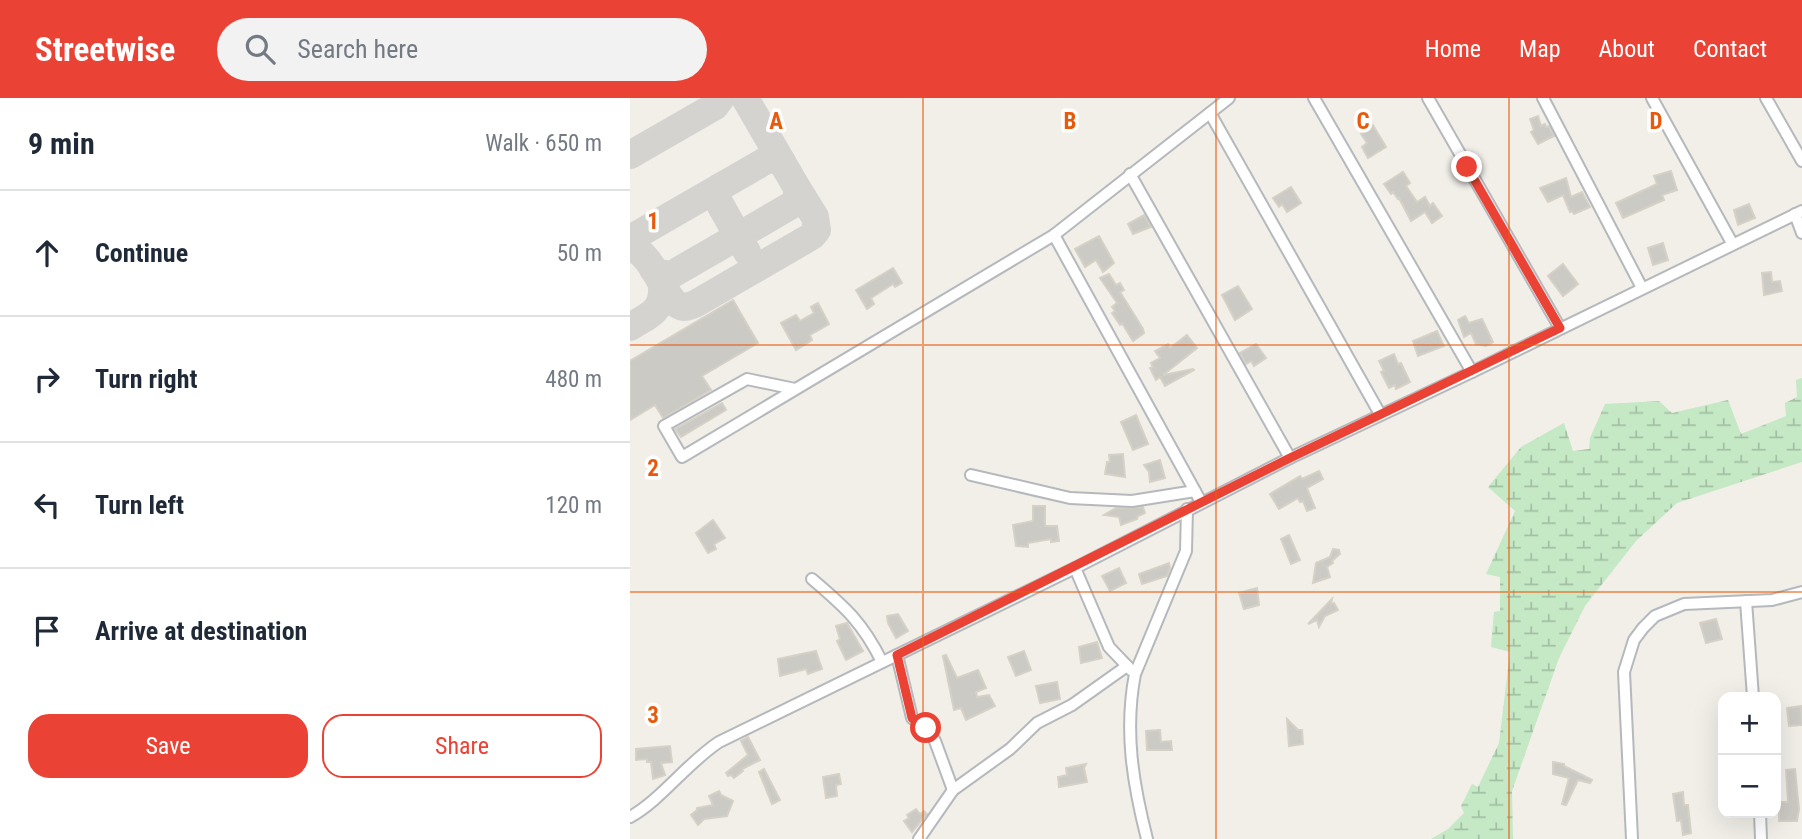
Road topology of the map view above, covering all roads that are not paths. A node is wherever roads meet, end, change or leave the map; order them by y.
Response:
1 (1229, 98) edge
2 (1314, 98) edge
3 (1427, 98) edge
4 (1543, 98) edge
5 (1652, 98) edge
6 (1766, 98) edge
7 (1210, 113) junction
8 (1802, 161) edge
9 (1130, 174) junction
10 (1799, 213) edge
11 (1802, 233) edge
12 (1054, 235) junction
13 (1732, 243) junction
14 (1642, 288) junction
15 (1560, 328) junction
16 (1472, 372) junction
17 (795, 389) junction
18 (1380, 414) junction
19 (1290, 458) junction
20 (971, 475) dead end
21 (1195, 491) junction
22 (1201, 502) junction
23 (1187, 509) junction
24 (1075, 568) junction
25 (813, 579) dead end
26 (1802, 592) edge
27 (1746, 601) junction
28 (897, 655) junction
29 (882, 662) junction
30 (1131, 670) junction
31 (1753, 692) edge
32 (953, 790) junction
33 (630, 817) edge
34 (1760, 818) edge
35 (919, 839) edge
36 (1146, 839) edge
37 (1632, 839) edge
38 (1761, 839) edge

1 - 7 street
2 - 16 street
3 - 15 street
4 - 14 street
5 - 13 street
6 - 8 street
7 - 9 street
7 - 18 street
9 - 12 street
9 - 19 street
10 - 11 street
10 - 13 street
12 - 17 street
12 - 21 street
13 - 14 street
14 - 15 street
15 - 16 street
16 - 18 street
17 - 17 street
18 - 19 street
19 - 22 street
20 - 21 street
21 - 22 street
22 - 23 street
23 - 24 street
23 - 30 street
24 - 28 street
24 - 30 street
25 - 29 street
26 - 27 street
27 - 31 street
27 - 37 street
28 - 29 street
28 - 32 street
29 - 33 street
30 - 32 street
30 - 36 street
32 - 35 street
34 - 38 street

